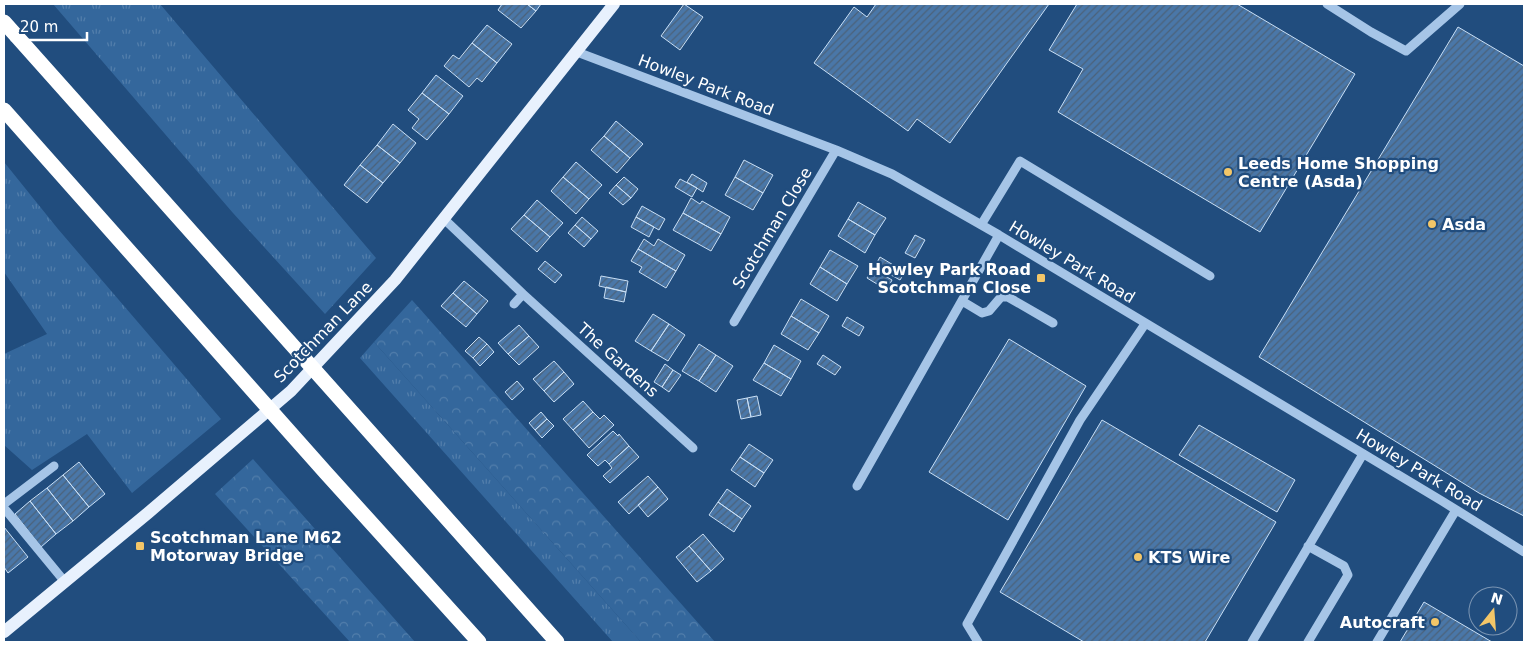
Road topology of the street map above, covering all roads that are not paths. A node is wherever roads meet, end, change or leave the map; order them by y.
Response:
1 (614, 4) edge
2 (1326, 4) edge
3 (1460, 4) edge
4 (4, 22) edge
5 (577, 52) junction
6 (4, 110) edge
7 (836, 150) junction
8 (444, 218) junction
9 (981, 225) junction
10 (999, 235) junction
11 (1210, 276) dead end
12 (523, 294) junction
13 (962, 301) junction
14 (514, 304) dead end
15 (734, 322) dead end
16 (1053, 323) dead end
17 (1145, 324) junction
18 (693, 448) dead end
19 (1363, 454) junction
20 (54, 466) dead end
21 (858, 486) dead end
22 (4, 506) edge
23 (1456, 510) junction
24 (1308, 546) junction
25 (1524, 552) edge
26 (65, 582) junction
27 (4, 632) edge
28 (479, 642) edge
29 (558, 642) edge
30 (978, 642) edge
31 (1252, 642) edge
32 (1308, 642) edge
33 (1377, 642) edge

1 - 5 main road, Scotchman Lane
2 - 3 street
4 - 29 highway
5 - 7 street, Howley Park Road
5 - 8 main road, Scotchman Lane
6 - 28 highway
7 - 9 street, Howley Park Road
7 - 15 street, Scotchman Close
8 - 12 street, The Gardens
8 - 26 main road, Scotchman Lane
9 - 10 street, Howley Park Road
9 - 11 street
10 - 13 street
10 - 17 street, Howley Park Road
12 - 14 street
12 - 18 street, The Gardens
13 - 16 street
13 - 21 street
17 - 19 street, Howley Park Road
17 - 30 street
19 - 23 street, Howley Park Road
19 - 24 street
20 - 22 street
22 - 26 street
23 - 25 street, Howley Park Road
23 - 33 street
24 - 31 street
24 - 32 street
26 - 27 main road, Scotchman Lane

